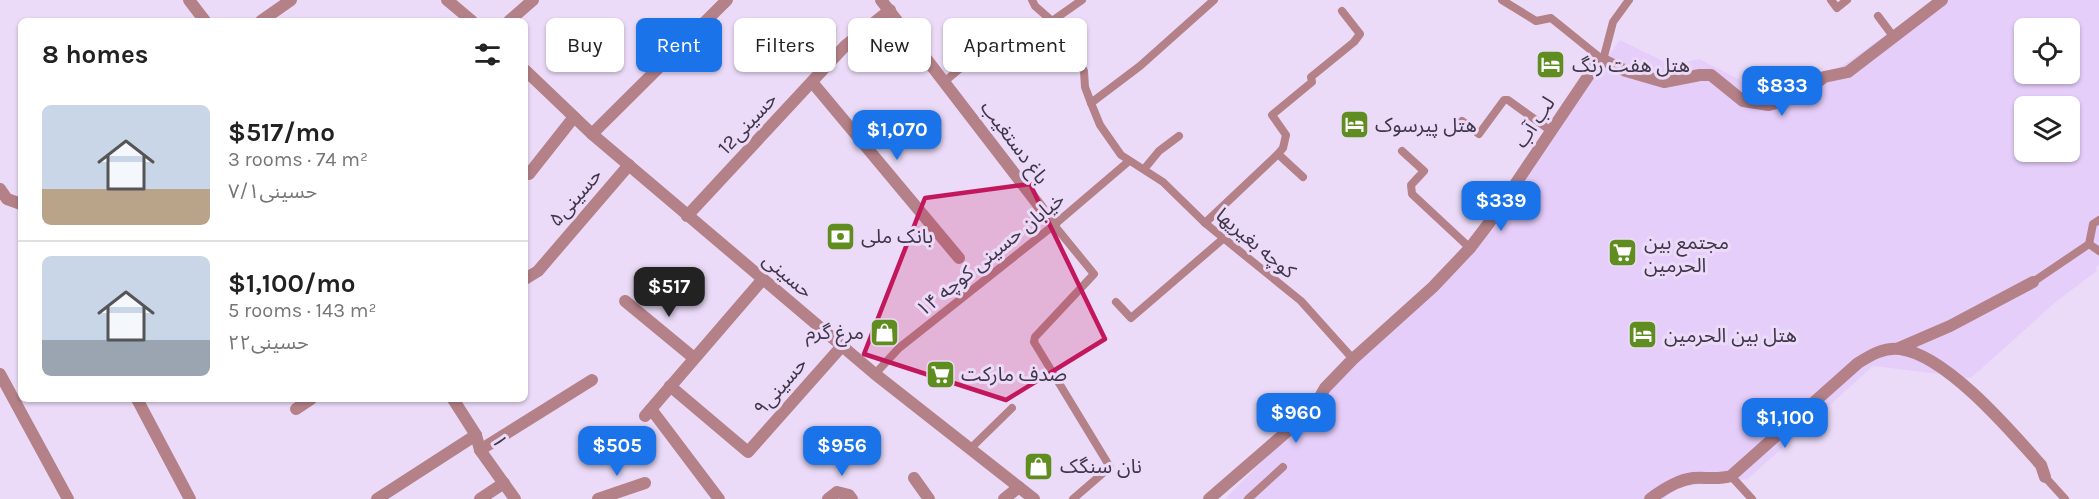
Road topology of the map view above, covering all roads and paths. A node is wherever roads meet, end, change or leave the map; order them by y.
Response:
1 (189, 0) edge
2 (291, 0) edge
3 (447, 0) edge
4 (533, 0) edge
5 (728, 0) edge
6 (881, 0) edge
7 (1032, 0) edge
8 (1082, 0) edge
9 (1214, 0) edge
10 (1502, 0) edge
11 (1629, 0) edge
12 (1831, 0) edge
13 (1847, 0) edge
14 (1942, 0) edge
15 (890, 10) junction
16 (1342, 11) dead end
17 (1878, 16) dead end
18 (203, 18) edge
19 (265, 18) edge
20 (468, 18) edge
21 (512, 18) edge
22 (1049, 18) edge
23 (1056, 18) edge
24 (1893, 36) junction
25 (1603, 60) junction
26 (956, 72) edge
27 (1084, 72) edge
28 (528, 73) edge
29 (812, 82) junction
30 (944, 82) junction
31 (1091, 103) junction
32 (574, 117) junction
33 (1462, 121) dead end
34 (1551, 131) junction
35 (592, 134) junction
36 (1179, 136) dead end
37 (1402, 151) dead end
38 (1278, 154) junction
39 (1129, 161) junction
40 (629, 165) junction
41 (1145, 168) junction
42 (529, 174) dead end
43 (1303, 177) dead end
44 (0, 189) edge
45 (18, 203) edge
46 (687, 216) junction
47 (2099, 220) edge
48 (1205, 222) junction
49 (1054, 225) junction
50 (1224, 238) junction
51 (2089, 244) junction
52 (1470, 248) junction
53 (2099, 251) edge
54 (959, 258) dead end
55 (528, 277) edge
56 (763, 279) junction
57 (2033, 282) joint
58 (625, 301) dead end
59 (1116, 302) dead end
60 (842, 346) junction
61 (1899, 348) junction
62 (694, 358) junction
63 (1353, 359) junction
64 (0, 374) edge
65 (874, 374) junction
66 (592, 380) dead end
67 (670, 386) junction
68 (139, 402) edge
69 (306, 402) edge
70 (455, 402) edge
71 (1012, 408) dead end
72 (296, 409) dead end
73 (476, 435) junction
74 (970, 449) junction
75 (480, 450) junction
76 (1283, 467) dead end
77 (1731, 476) junction
78 (2045, 477) joint
79 (914, 478) dead end
80 (504, 483) junction
81 (645, 483) dead end
82 (1019, 487) junction
83 (68, 499) edge
84 (190, 499) edge
85 (377, 499) edge
86 (480, 499) edge
87 (515, 499) edge
88 (598, 499) edge
89 (719, 499) edge
90 (828, 499) edge
91 (852, 499) edge
92 (929, 499) edge
93 (1004, 499) edge
94 (1034, 499) edge
95 (1073, 499) edge
96 (1209, 499) edge
97 (1248, 499) edge
98 (1650, 499) edge
99 (1752, 499) edge
100 (2065, 499) edge

1 - 18 street
2 - 19 street
3 - 20 street
4 - 21 street
5 - 35 street
6 - 15 street, باغ دستغیب
7 - 22 lane
8 - 23 lane
9 - 31 lane
10 - 25 lane
11 - 25 lane, لب آب
12 - 13 lane
14 - 24 street
15 - 29 street, حسینی12
15 - 30 street, باغ دستغیب
16 - 38 lane
17 - 24 lane
24 - 25 street
25 - 34 street, لب آب
26 - 30 lane
27 - 31 lane
28 - 32 street, حسینی
29 - 46 street, حسینی12
29 - 54 street
30 - 49 street, باغ دستغیب
31 - 39 lane
32 - 35 street, حسینی
32 - 42 street
33 - 34 lane
34 - 52 street, لب آب
35 - 40 street, حسینی
36 - 41 lane
37 - 52 lane
38 - 43 lane
38 - 48 lane
39 - 41 lane, کوچه بغیریها
39 - 49 lane, خیابان حسینی کوچه ۱۴
40 - 46 street, حسینی
40 - 55 street, حسینی۵
41 - 48 lane, کوچه بغیریها
44 - 45 street
46 - 56 street, حسینی
47 - 51 lane
48 - 50 lane, کوچه بغیریها
49 - 65 lane, خیابان حسینی کوچه ۱۴
49 - 95 lane
50 - 59 lane
50 - 63 lane, کوچه بغیریها
51 - 53 lane
51 - 57 lane
52 - 63 street, لب آب
56 - 60 street, حسینی
56 - 62 street
57 - 61 street
58 - 62 street
60 - 65 street, حسینی
60 - 67 street, حسینی۹
61 - 77 street
61 - 78 street
62 - 67 street
63 - 96 street, لب آب
64 - 83 street
65 - 74 street, حسینی
66 - 75 street
67 - 89 street
68 - 84 street
69 - 72 street
70 - 73 street, ۱
71 - 74 lane
73 - 75 street, ۱
73 - 85 street
74 - 82 street, حسینی
75 - 80 street, ۱
76 - 97 lane
77 - 98 street
77 - 99 lane
78 - 100 lane
79 - 92 street
80 - 86 street
80 - 87 street, ۱
81 - 88 street
82 - 93 street
82 - 94 street, حسینی
90 - 91 street

